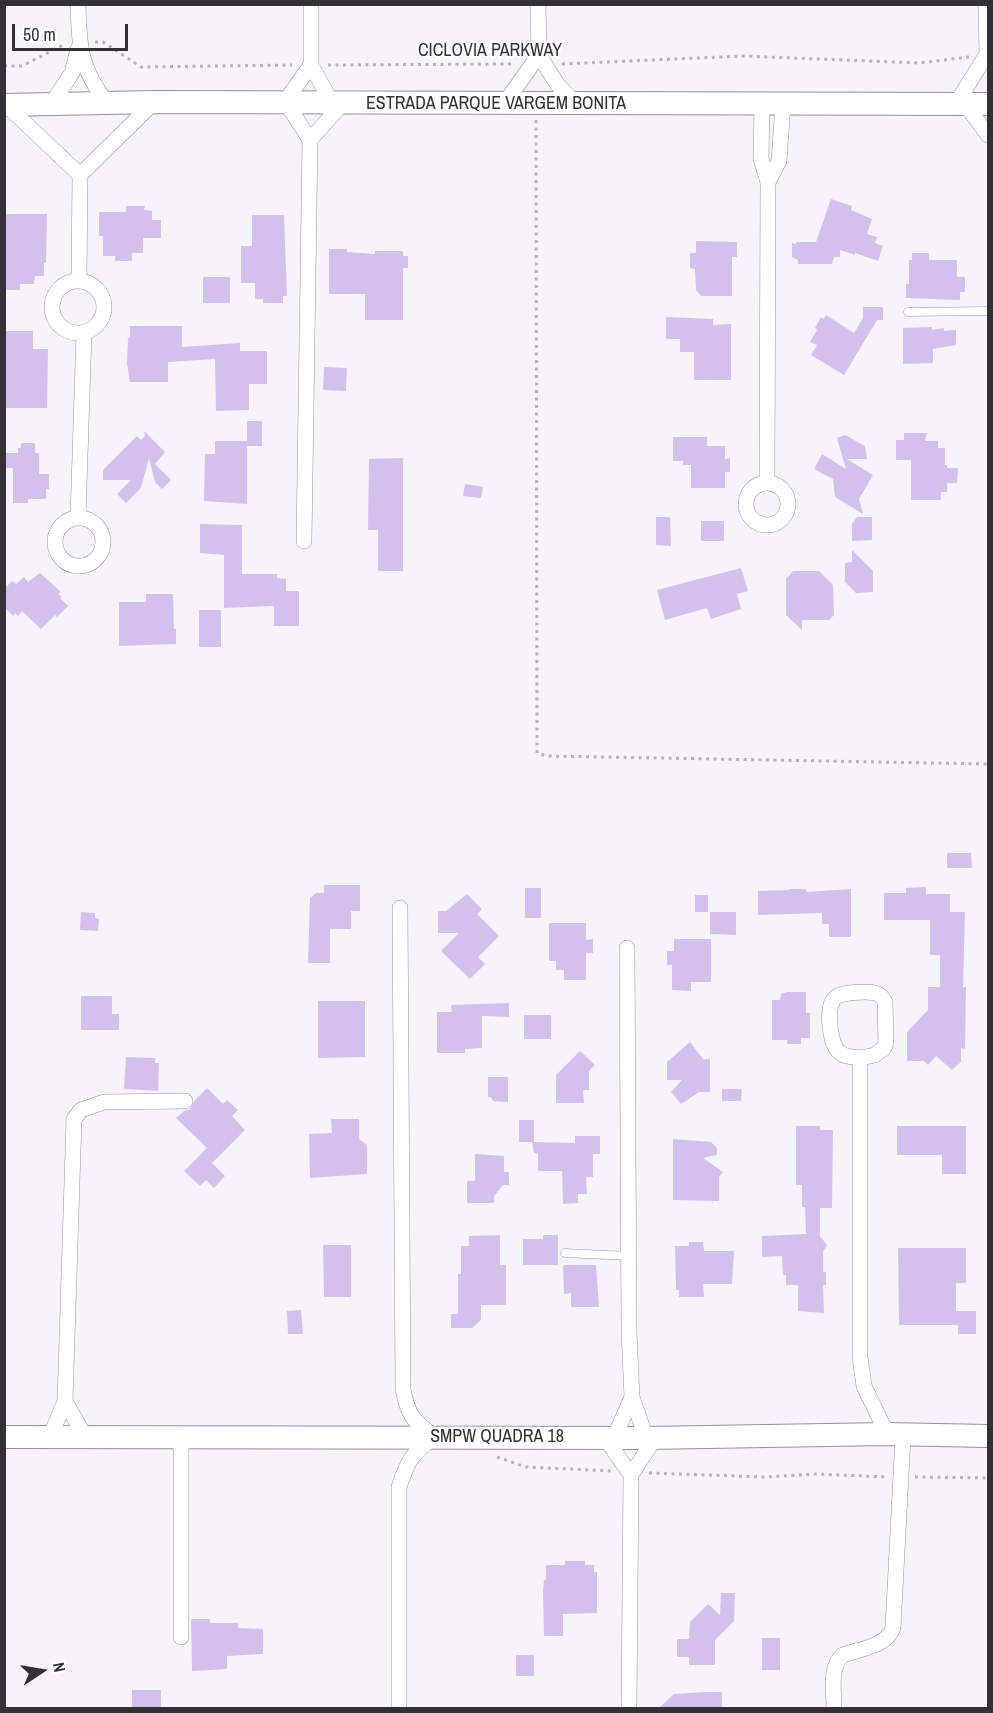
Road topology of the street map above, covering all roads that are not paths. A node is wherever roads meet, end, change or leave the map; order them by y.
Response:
1 (78, 4) edge
2 (311, 4) edge
3 (538, 4) edge
4 (986, 4) edge
5 (79, 40) junction
6 (988, 55) edge
7 (537, 61) junction
8 (311, 65) junction
9 (154, 102) junction
10 (52, 103) junction
11 (106, 103) junction
12 (575, 103) junction
13 (286, 104) junction
14 (337, 104) junction
15 (504, 104) junction
16 (772, 104) junction
17 (961, 104) junction
18 (988, 104) edge
19 (5, 105) edge
20 (988, 135) edge
21 (310, 140) junction
22 (80, 175) junction
23 (79, 281) junction
24 (988, 311) edge
25 (908, 312) dead end
26 (84, 333) junction
27 (767, 483) dead end
28 (78, 517) dead end
29 (304, 541) dead end
30 (400, 908) dead end
31 (627, 948) dead end
32 (860, 1058) junction
33 (185, 1101) dead end
34 (565, 1253) dead end
35 (629, 1256) junction
36 (632, 1397) junction
37 (65, 1401) junction
38 (895, 1435) junction
39 (988, 1436) edge
40 (4, 1437) edge
41 (50, 1437) junction
42 (85, 1437) junction
43 (181, 1437) junction
44 (435, 1437) junction
45 (609, 1438) junction
46 (650, 1438) junction
47 (631, 1474) junction
48 (180, 1637) dead end
49 (399, 1708) edge
50 (629, 1708) edge
51 (834, 1708) edge

1 - 5 street
2 - 8 street
3 - 7 street
4 - 6 street
5 - 10 street
5 - 11 street
6 - 17 street
7 - 12 street
7 - 15 street
8 - 13 street
8 - 14 street
9 - 11 street, ESTRADA PARQUE VARGEM BONITA
9 - 13 street, ESTRADA PARQUE VARGEM BONITA
9 - 22 street
10 - 11 street, ESTRADA PARQUE VARGEM BONITA
10 - 19 street, ESTRADA PARQUE VARGEM BONITA
12 - 15 street, ESTRADA PARQUE VARGEM BONITA
12 - 16 street, ESTRADA PARQUE VARGEM BONITA
13 - 14 street, ESTRADA PARQUE VARGEM BONITA
13 - 21 street
14 - 15 street, ESTRADA PARQUE VARGEM BONITA
14 - 21 street
16 - 17 street, ESTRADA PARQUE VARGEM BONITA
16 - 27 street
17 - 18 street, ESTRADA PARQUE VARGEM BONITA
17 - 20 street
19 - 22 street
21 - 29 street
22 - 23 street
23 - 26 street
23 - 26 street
24 - 25 lane
26 - 28 street
30 - 44 street
31 - 35 street
32 - 32 street
32 - 38 street
33 - 37 street
34 - 35 lane
35 - 36 street
36 - 45 street
36 - 46 street
37 - 41 street
37 - 42 street
38 - 39 street, SMPW QUADRA 18
38 - 46 street, SMPW QUADRA 18
38 - 51 street
40 - 41 street, SMPW QUADRA 18
41 - 42 street, SMPW QUADRA 18
42 - 43 street, SMPW QUADRA 18
43 - 44 street, SMPW QUADRA 18
43 - 48 street
44 - 45 street, SMPW QUADRA 18
44 - 49 street
45 - 46 street, SMPW QUADRA 18
45 - 47 street
46 - 47 street
47 - 50 street

